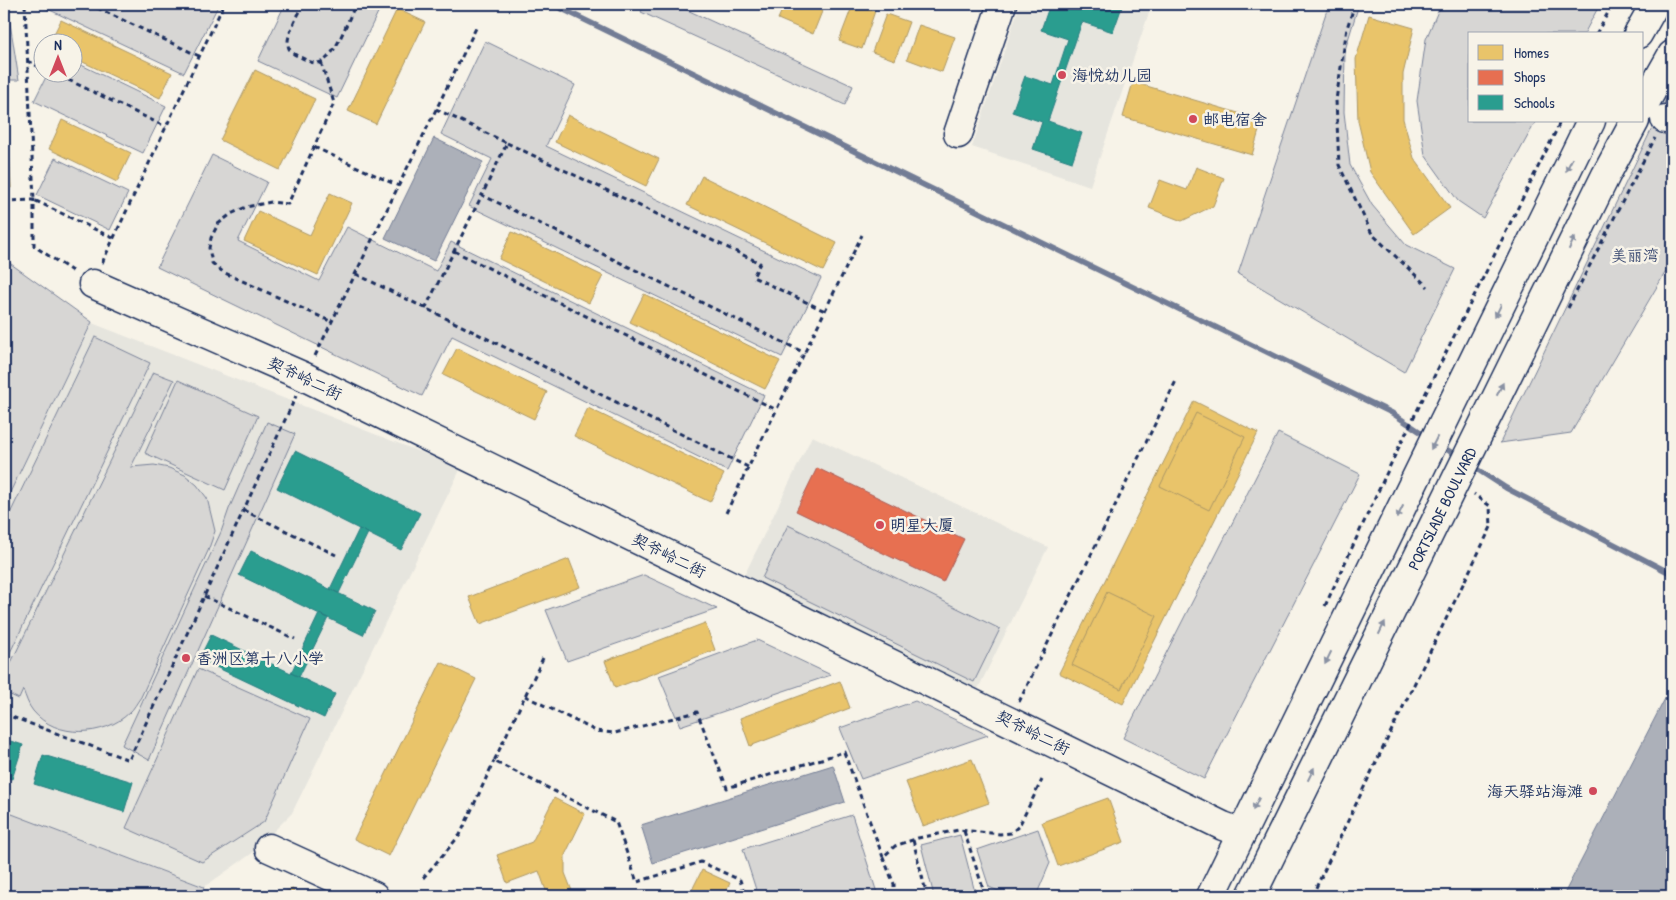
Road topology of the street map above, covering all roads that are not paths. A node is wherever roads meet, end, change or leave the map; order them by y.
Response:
1 (1002, 4) edge
2 (1655, 4) edge
3 (1639, 32) edge
4 (1672, 55) edge
5 (1660, 116) edge
6 (1590, 122) edge
7 (1634, 122) edge
8 (958, 134) dead end
9 (93, 284) road end
10 (1242, 833) junction
11 (269, 848) dead end
12 (374, 896) edge
13 (1211, 896) edge
14 (1251, 896) edge

1 - 8 main road
2 - 3 main road
4 - 5 main road
6 -> 10 main road
14 -> 7 main road, PORTSLADE BOULVARD
9 - 10 main road, 契爷岭二街
10 - 13 main road
11 - 12 main road

